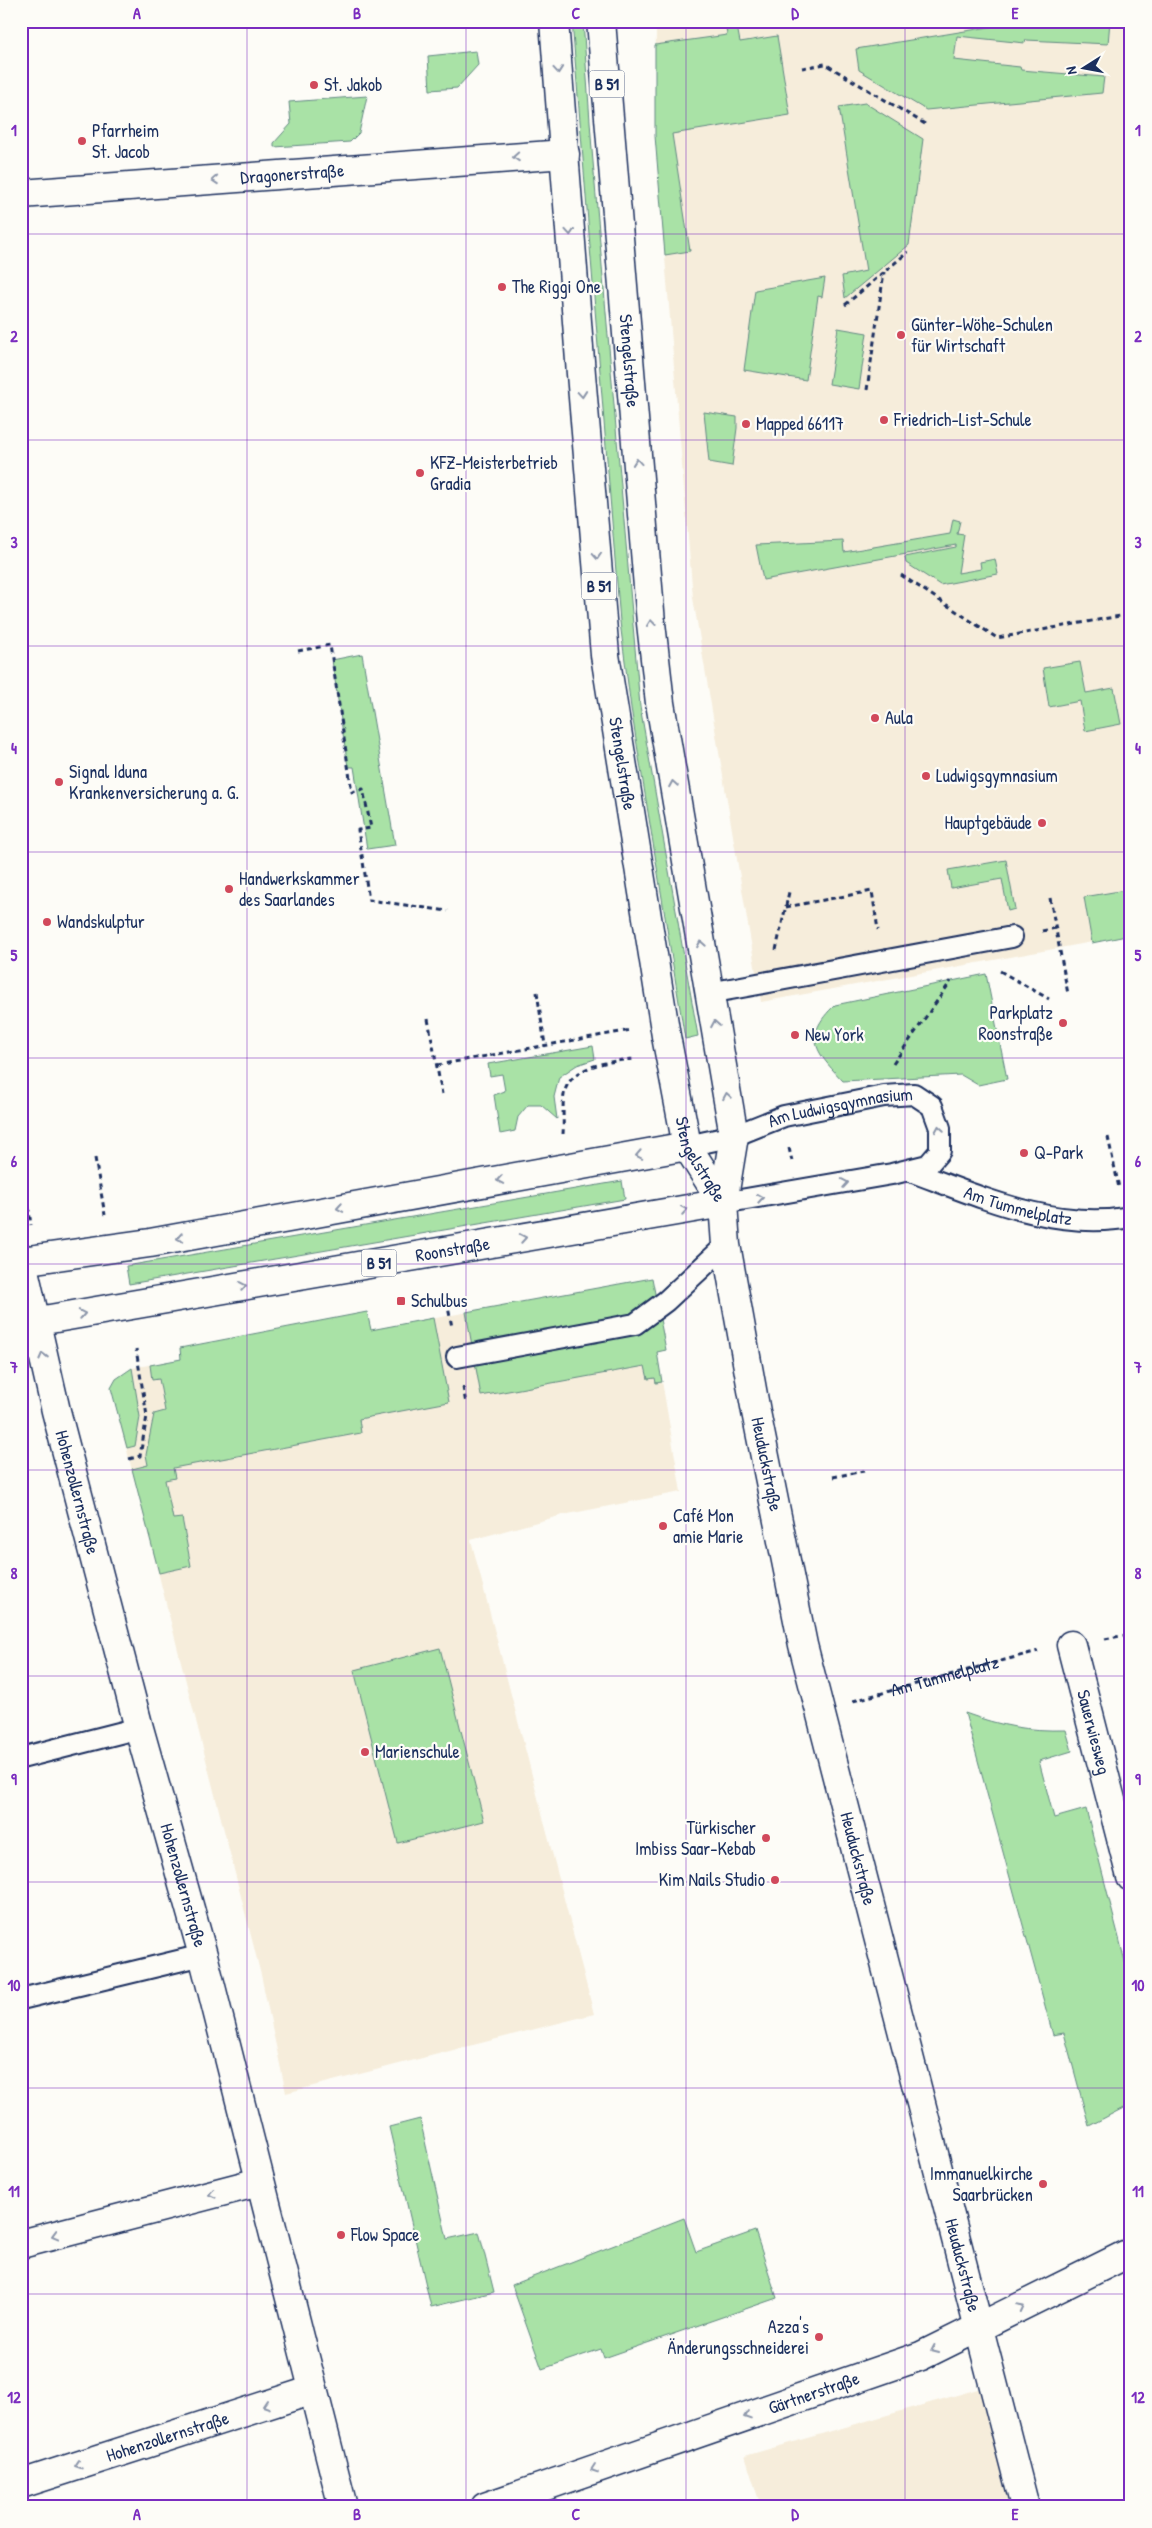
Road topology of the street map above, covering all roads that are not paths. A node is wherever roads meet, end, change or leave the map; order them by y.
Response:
1 (554, 21) edge
2 (602, 21) edge
3 (565, 154) junction
4 (21, 194) edge
5 (1012, 937) dead end
6 (709, 992) junction
7 (734, 1136) junction
8 (686, 1146) junction
9 (910, 1171) junction
10 (723, 1203) junction
11 (1128, 1218) edge
12 (726, 1245) junction
13 (22, 1260) edge
14 (28, 1323) edge
15 (458, 1357) dead end
16 (1071, 1645) road end
17 (138, 1728) junction
18 (21, 1758) edge
19 (1131, 1877) edge
20 (203, 1955) junction
21 (21, 1999) edge
22 (259, 2182) junction
23 (21, 2244) edge
24 (1131, 2252) edge
25 (978, 2329) junction
26 (313, 2390) junction
27 (21, 2484) edge
28 (343, 2507) edge
29 (485, 2507) edge
30 (1025, 2507) edge

1 -> 3 street, Stengelstraße / B 51
6 -> 2 street, Stengelstraße / B 51
3 -> 4 street, Dragonerstraße
3 -> 8 street, Stengelstraße / B 51
5 - 6 lane
7 -> 6 street, Stengelstraße / B 51
7 - 8 lane, Am Ludwigsgymnasium
9 -> 7 lane, Am Ludwigsgymnasium
7 - 10 street, Stengelstraße / B 51
8 - 10 street, Stengelstraße / B 51
8 -> 13 street
10 -> 9 lane, Am Ludwigsgymnasium
9 - 11 lane, Am Tummelplatz
10 - 12 street, Heuduckstraße
14 -> 10 street, Roonstraße / B 51
12 - 15 lane
12 - 25 street, Heuduckstraße
13 - 14 street, Hohenzollernstraße
17 -> 14 street, Hohenzollernstraße
16 - 19 street, Sauerwiesweg
17 - 18 lane
17 - 20 street, Hohenzollernstraße
20 - 21 lane, Hohenzollernstraße
20 - 22 street, Hohenzollernstraße
22 -> 23 street
22 - 26 street, Hohenzollernstraße
25 -> 24 street, Gärtnerstraße
25 -> 29 street, Gärtnerstraße
25 - 30 street, Heuduckstraße
26 -> 27 street, Hohenzollernstraße
26 - 28 street, Hohenzollernstraße

